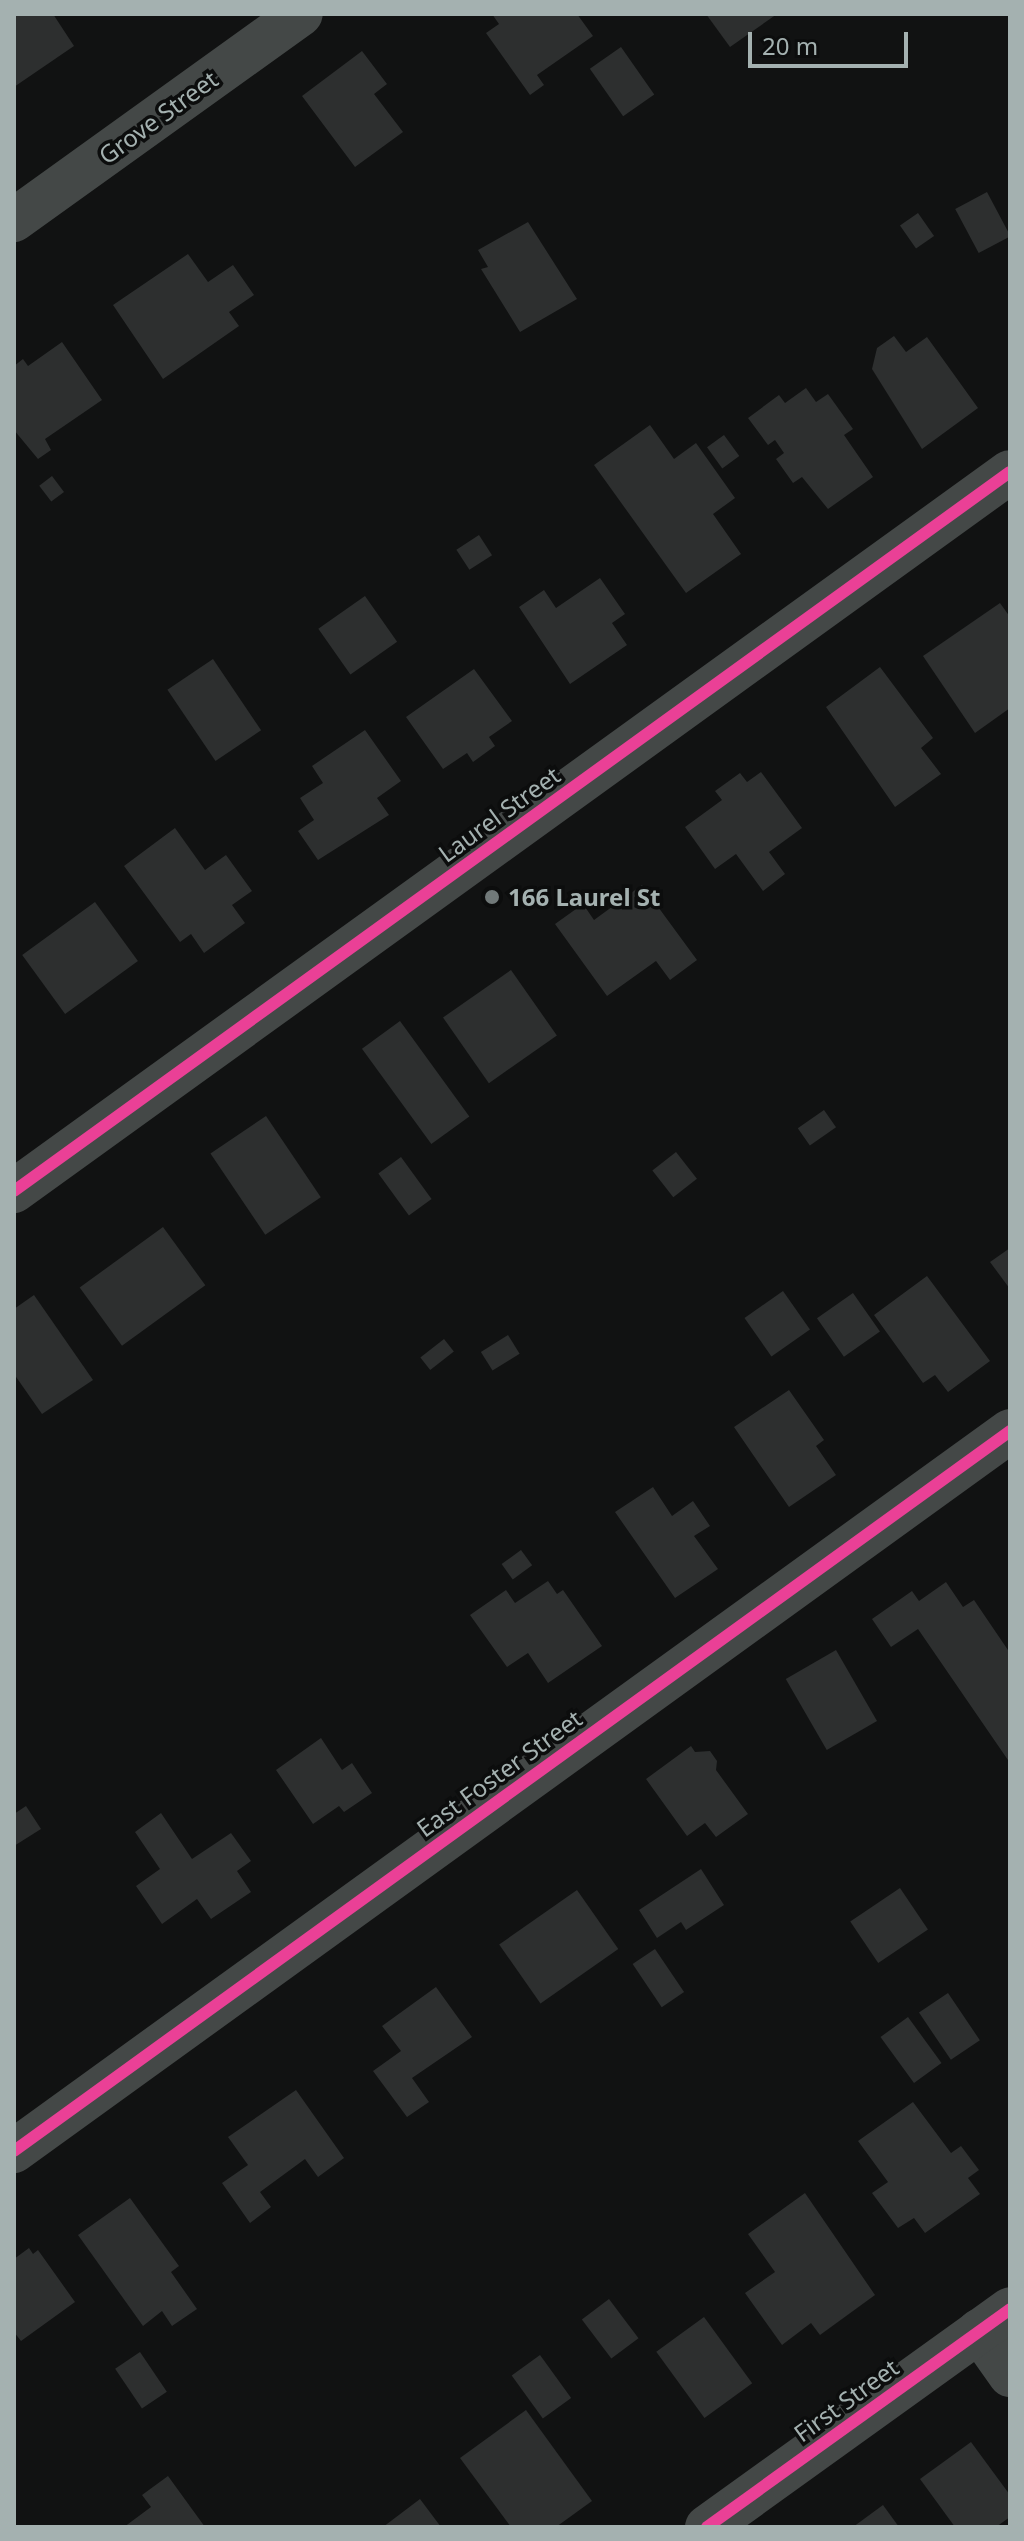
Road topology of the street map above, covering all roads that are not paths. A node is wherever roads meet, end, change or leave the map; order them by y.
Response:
1 (301, 14) edge
2 (14, 220) edge
3 (1010, 472) edge
4 (14, 1191) edge
5 (1010, 1431) edge
6 (14, 2151) edge
7 (994, 2320) edge
8 (1010, 2375) edge
9 (707, 2527) edge

1 - 2 street, Grove Street
3 - 4 street, Laurel Street
5 - 6 street, East Foster Street
7 - 8 street
7 - 9 street, First Street

